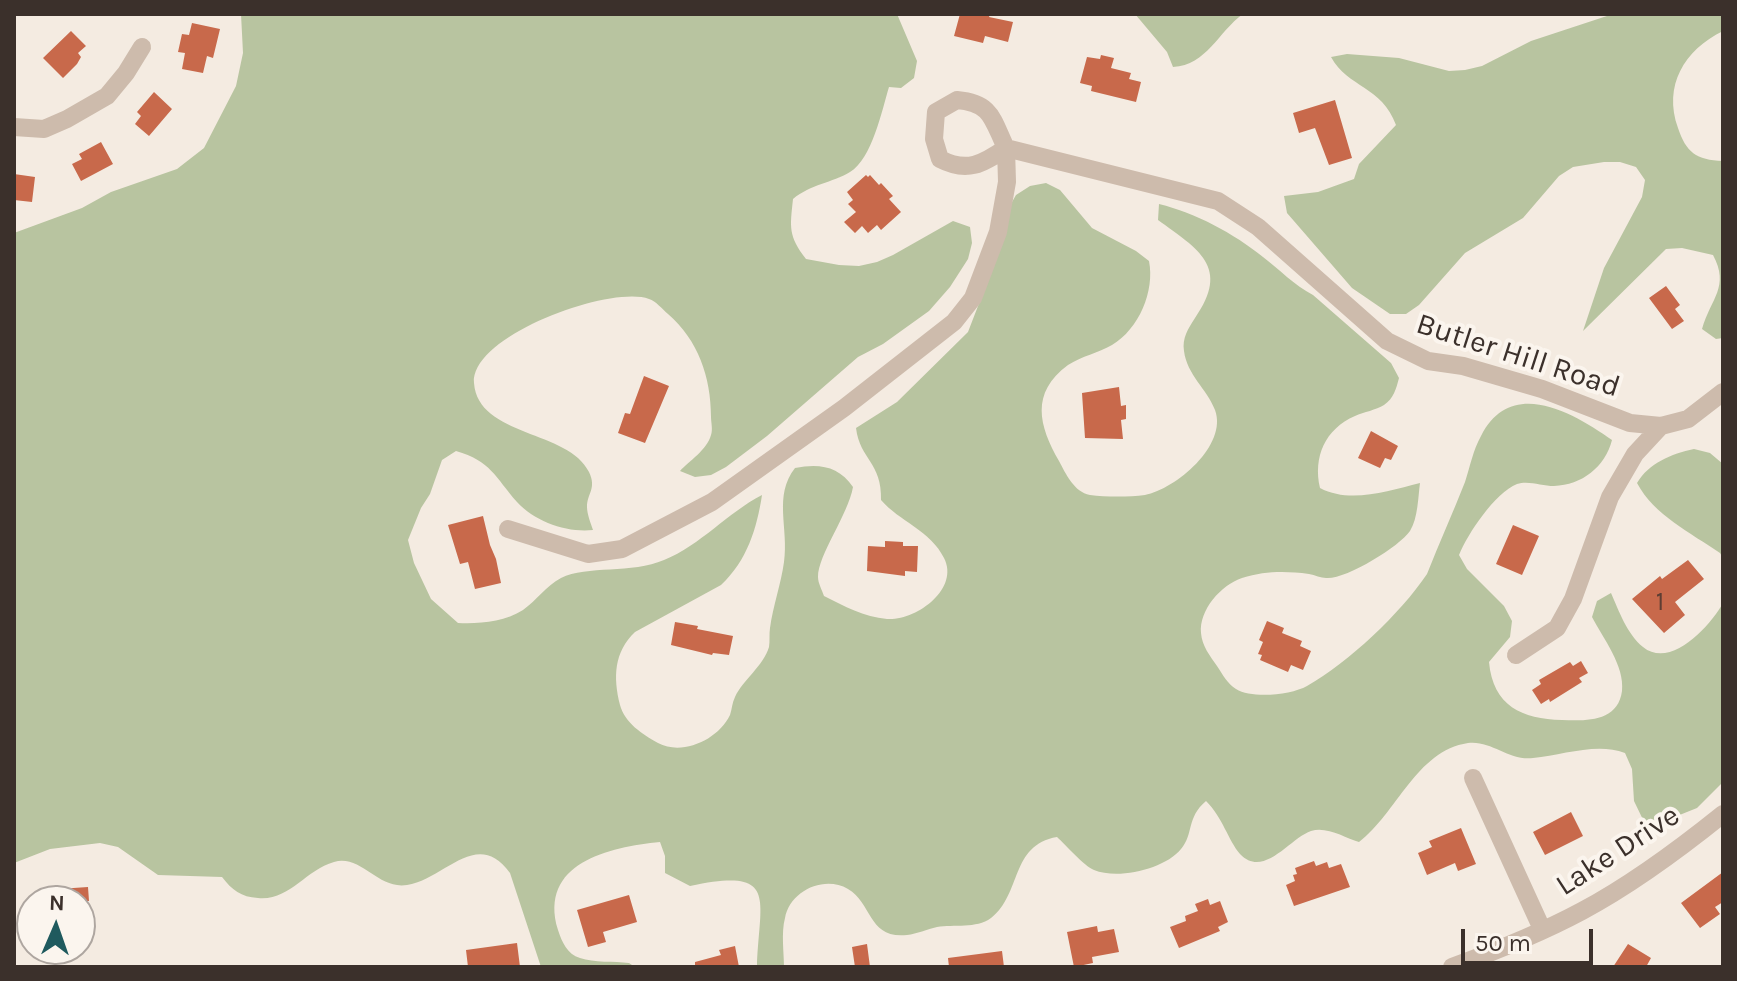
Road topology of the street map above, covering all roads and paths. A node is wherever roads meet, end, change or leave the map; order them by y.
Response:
1 (142, 47) dead end
2 (14, 127) edge
3 (1723, 392) edge
4 (1661, 426) junction
5 (508, 529) dead end
6 (1516, 655) dead end
7 (1473, 778) dead end
8 (1723, 814) edge
9 (1542, 929) junction
10 (1452, 967) edge

1 - 2 street
3 - 4 street
4 - 5 street, Butler Hill Road
4 - 6 street
7 - 9 street
8 - 9 street, Lake Drive
9 - 10 street, Lake Drive

